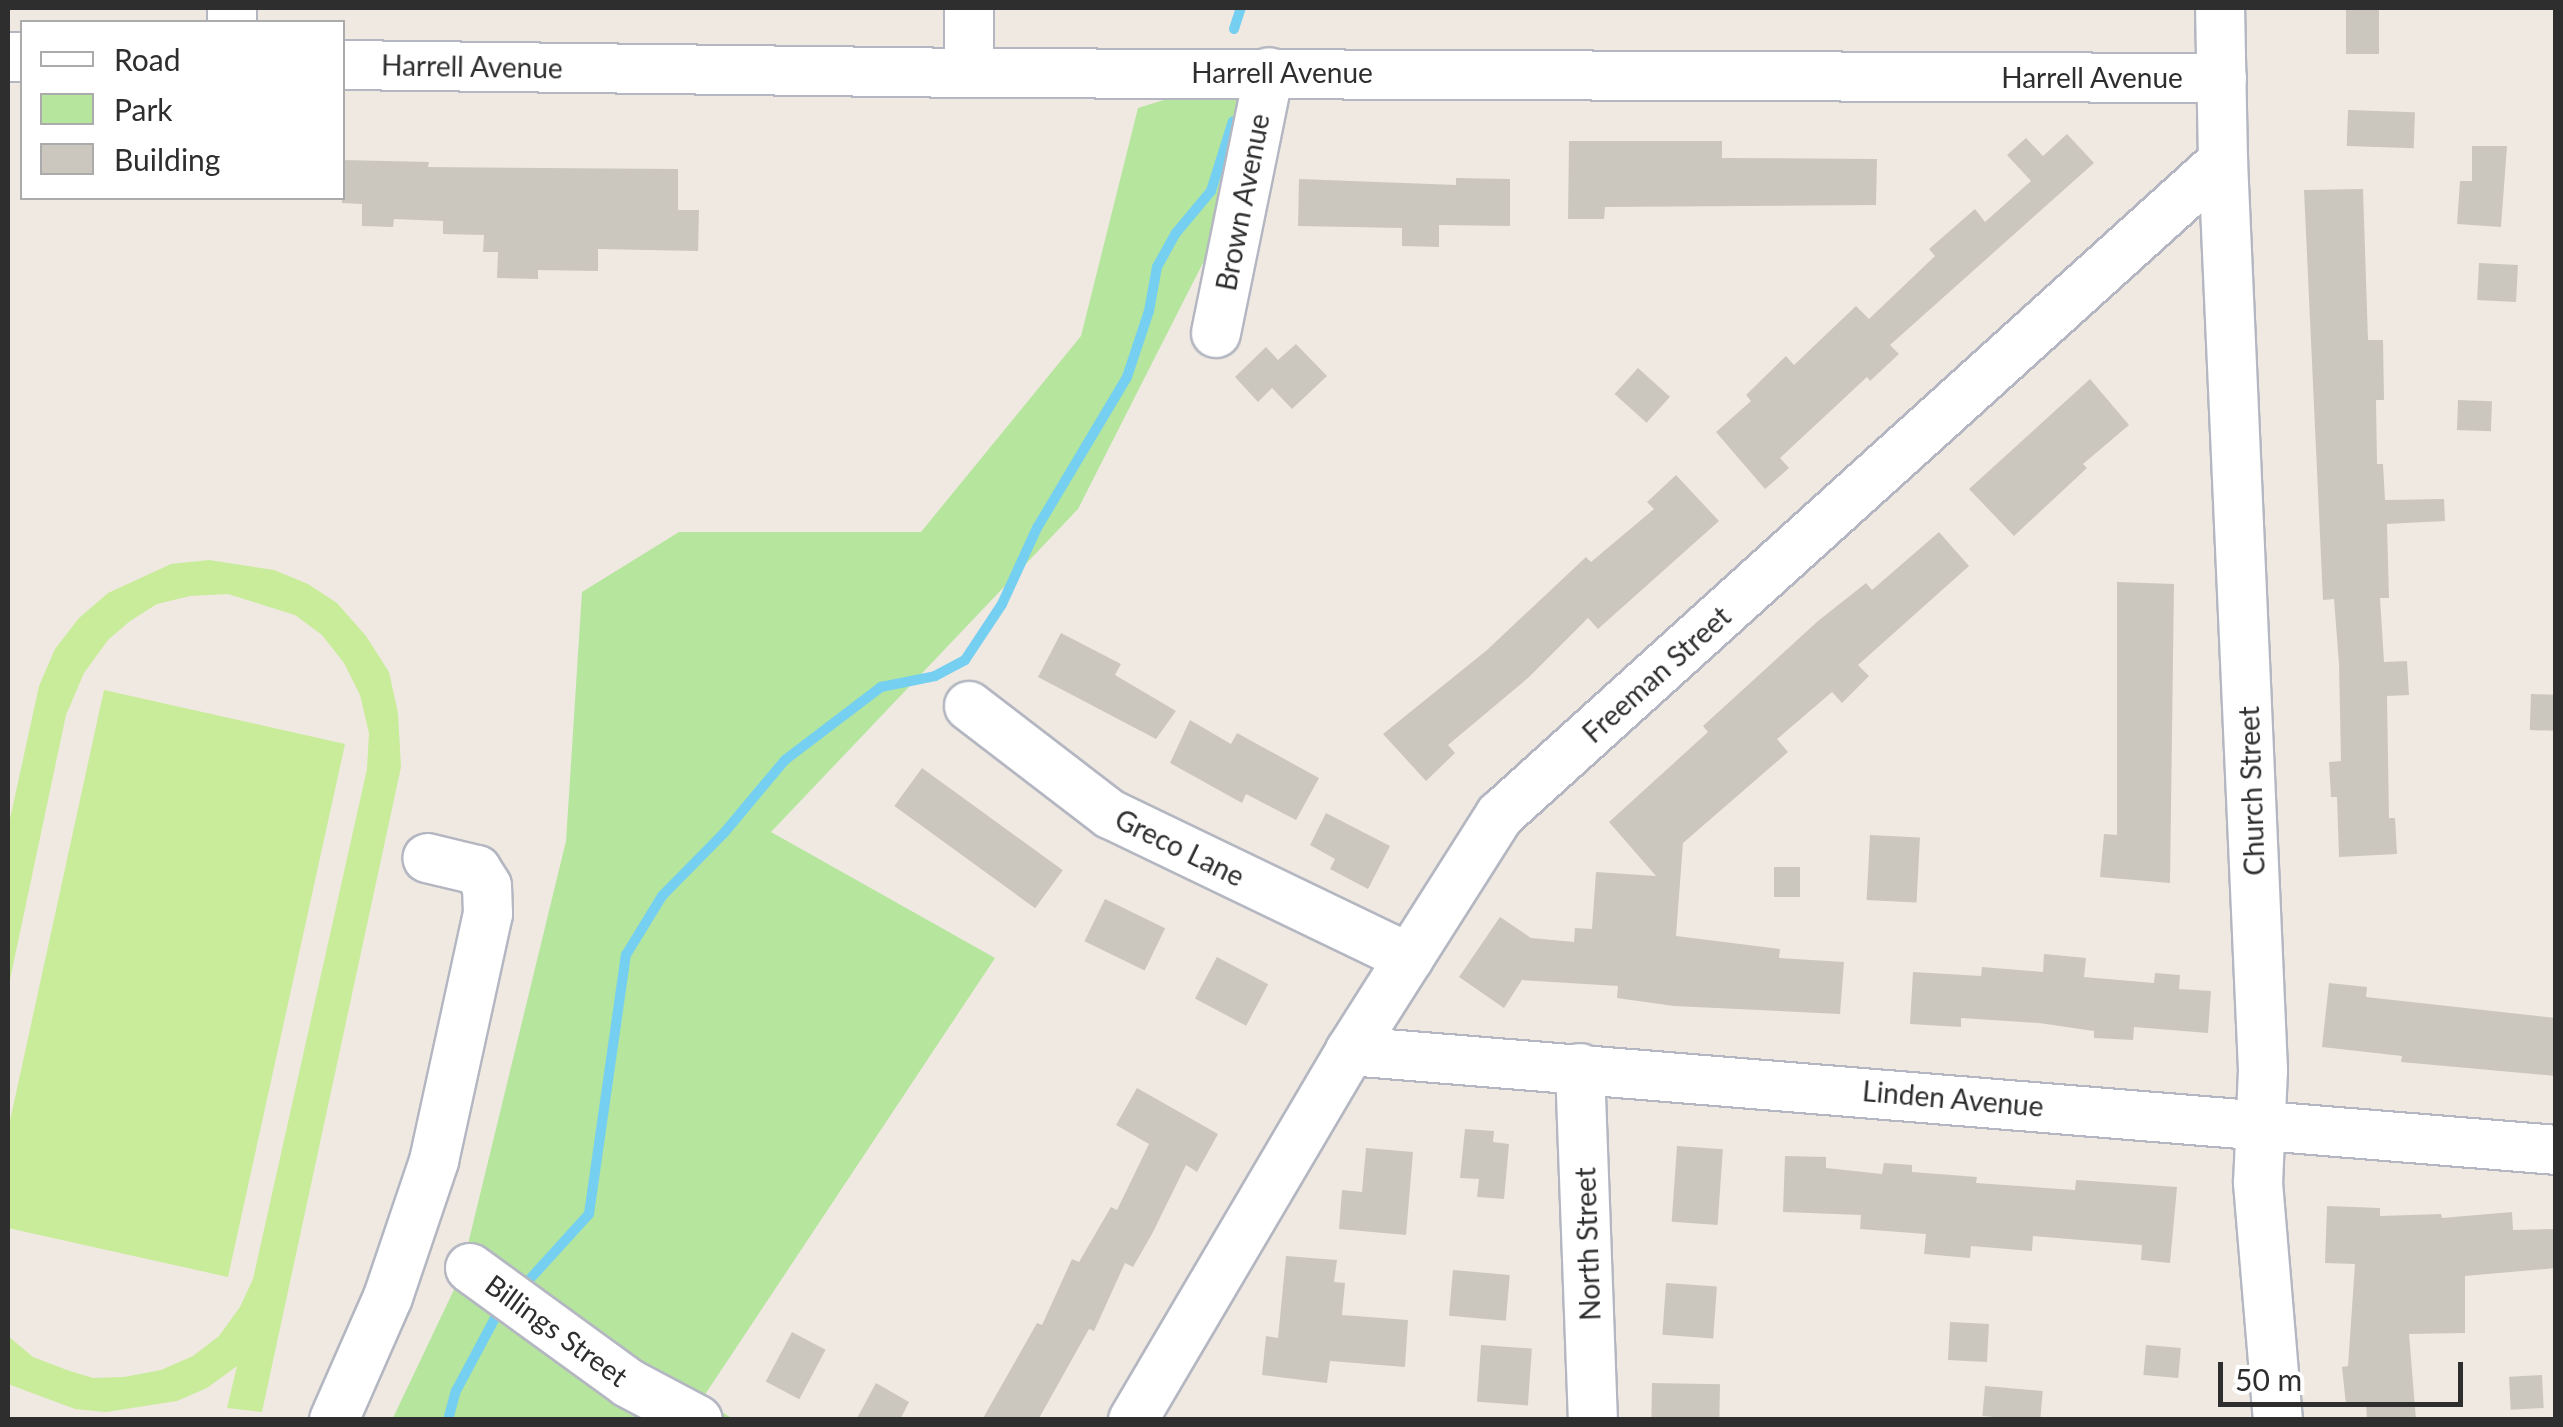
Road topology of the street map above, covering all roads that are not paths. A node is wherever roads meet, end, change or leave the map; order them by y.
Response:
1 (969, 8) edge
2 (2220, 8) edge
3 (345, 65) edge
4 (969, 72) junction
5 (1268, 72) junction
6 (2222, 78) junction
7 (2223, 161) junction
8 (1216, 333) dead end
9 (969, 706) dead end
10 (427, 858) dead end
11 (1409, 958) junction
12 (1350, 1051) junction
13 (1580, 1068) junction
14 (2259, 1123) junction
15 (2556, 1150) edge
16 (470, 1268) dead end
17 (334, 1420) edge
18 (698, 1420) edge
19 (1134, 1420) edge
20 (1593, 1420) edge
21 (2278, 1420) edge

1 - 4 street
2 - 6 street
3 - 4 street, Harrell Avenue
4 - 5 street, Harrell Avenue
5 - 6 street, Harrell Avenue
5 - 8 street, Brown Avenue
6 - 7 street
7 - 11 street, Freeman Street
7 - 14 street, Church Street
9 - 11 street, Greco Lane
10 - 17 street
11 - 12 street, Freeman Street
12 - 13 street, Linden Avenue
12 - 19 street, Freeman Street
13 - 14 street, Linden Avenue
13 - 20 street, North Street
14 - 15 street, Linden Avenue
14 - 21 street, Church Street
16 - 18 street, Billings Street

